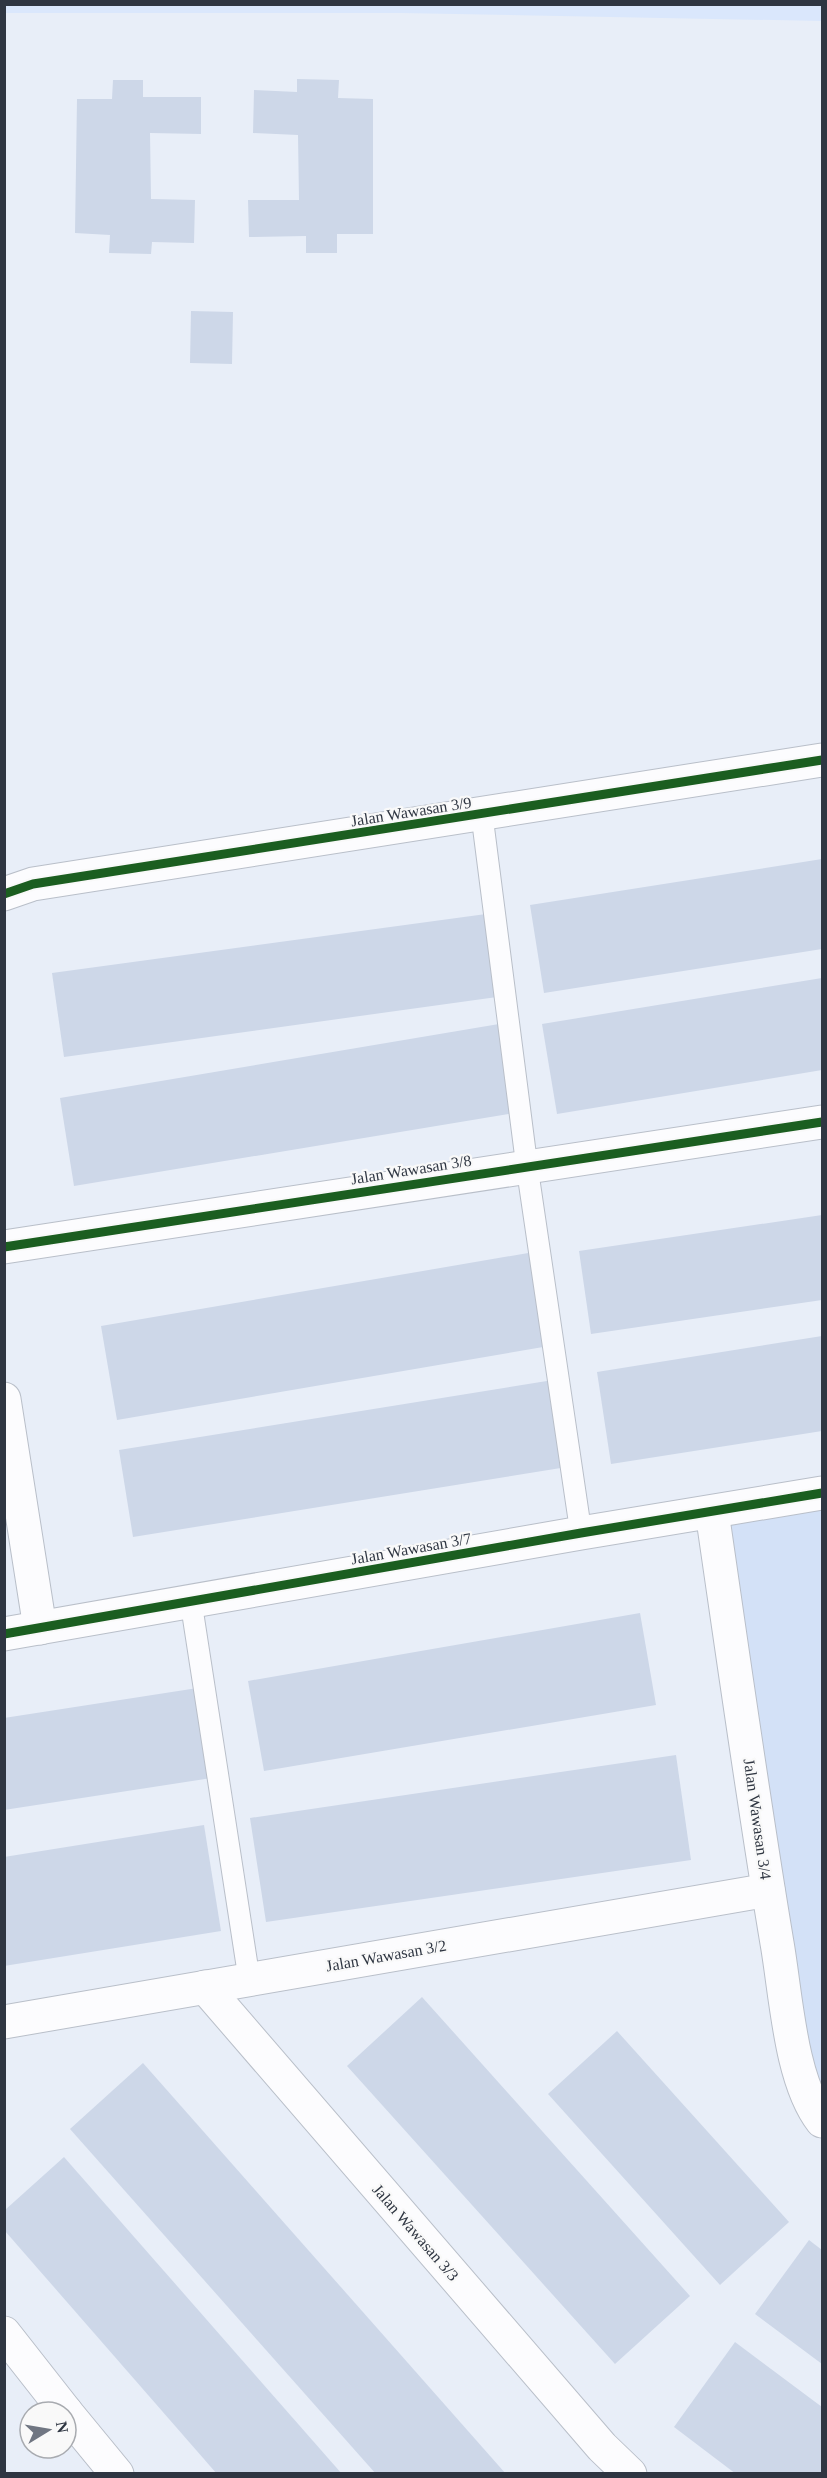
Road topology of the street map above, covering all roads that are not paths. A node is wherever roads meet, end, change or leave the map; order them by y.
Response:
1 (822, 760) edge
2 (482, 816) junction
3 (4, 894) edge
4 (822, 1122) edge
5 (527, 1167) junction
6 (4, 1247) edge
7 (4, 1399) edge
8 (822, 1493) edge
9 (712, 1512) junction
10 (581, 1533) junction
11 (191, 1602) junction
12 (40, 1628) junction
13 (4, 1634) edge
14 (768, 1890) junction
15 (249, 1978) junction
16 (205, 1987) junction
17 (4, 2022) edge
18 (822, 2121) edge
19 (4, 2333) edge
20 (57, 2400) edge
21 (78, 2427) edge
22 (117, 2474) edge
23 (630, 2474) edge

1 - 2 street, Jalan Wawasan 3/9
2 - 3 street, Jalan Wawasan 3/9
2 - 5 lane
4 - 5 street, Jalan Wawasan 3/8
5 - 6 street, Jalan Wawasan 3/8
5 - 10 lane
7 - 12 street
8 - 9 street, Jalan Wawasan 3/7
9 - 10 street, Jalan Wawasan 3/7
9 - 14 street, Jalan Wawasan 3/4
10 - 11 street, Jalan Wawasan 3/7
11 - 12 street, Jalan Wawasan 3/7
11 - 15 lane
12 - 13 street, Jalan Wawasan 3/7
14 - 15 street, Jalan Wawasan 3/2
14 - 18 street, Jalan Wawasan 3/4
15 - 16 street, Jalan Wawasan 3/2
16 - 17 street, Jalan Wawasan 3/2
16 - 23 street, Jalan Wawasan 3/3
19 - 20 street
21 - 22 street

